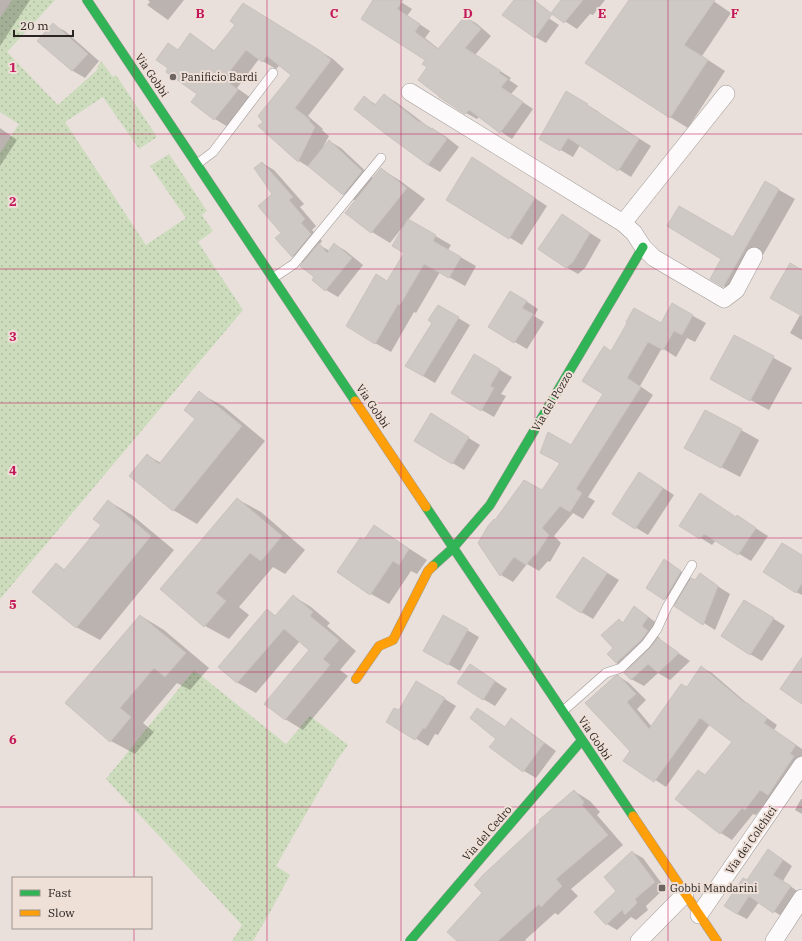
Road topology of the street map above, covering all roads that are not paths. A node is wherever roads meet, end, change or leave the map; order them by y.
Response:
1 (87, 0) edge
2 (273, 73) dead end
3 (410, 92) dead end
4 (726, 94) dead end
5 (381, 158) dead end
6 (197, 164) junction
7 (623, 223) junction
8 (643, 247) junction
9 (754, 256) dead end
10 (273, 278) junction
11 (453, 548) junction
12 (692, 565) dead end
13 (356, 679) dead end
14 (563, 711) junction
15 (582, 740) junction
16 (802, 765) edge
17 (685, 894) junction
18 (802, 898) edge
19 (699, 915) junction
20 (410, 941) edge
21 (639, 941) edge
22 (717, 941) edge
23 (774, 941) edge

1 - 6 street, Via Gobbi
2 - 6 lane
3 - 7 street
4 - 7 street
5 - 10 lane
6 - 10 street, Via Gobbi
7 - 8 street
8 - 9 street
8 - 11 street, Via del Pozzo
10 - 11 street, Via Gobbi
11 - 13 street
11 - 14 street, Via Gobbi
12 - 14 lane
14 - 15 street, Via Gobbi
15 - 17 street, Via Gobbi
15 - 20 street, Via del Cedro
16 - 19 street, Via dei Colchici
17 - 19 street, Via Gobbi
17 - 21 street
18 - 23 street
19 - 22 street, Via Gobbi

